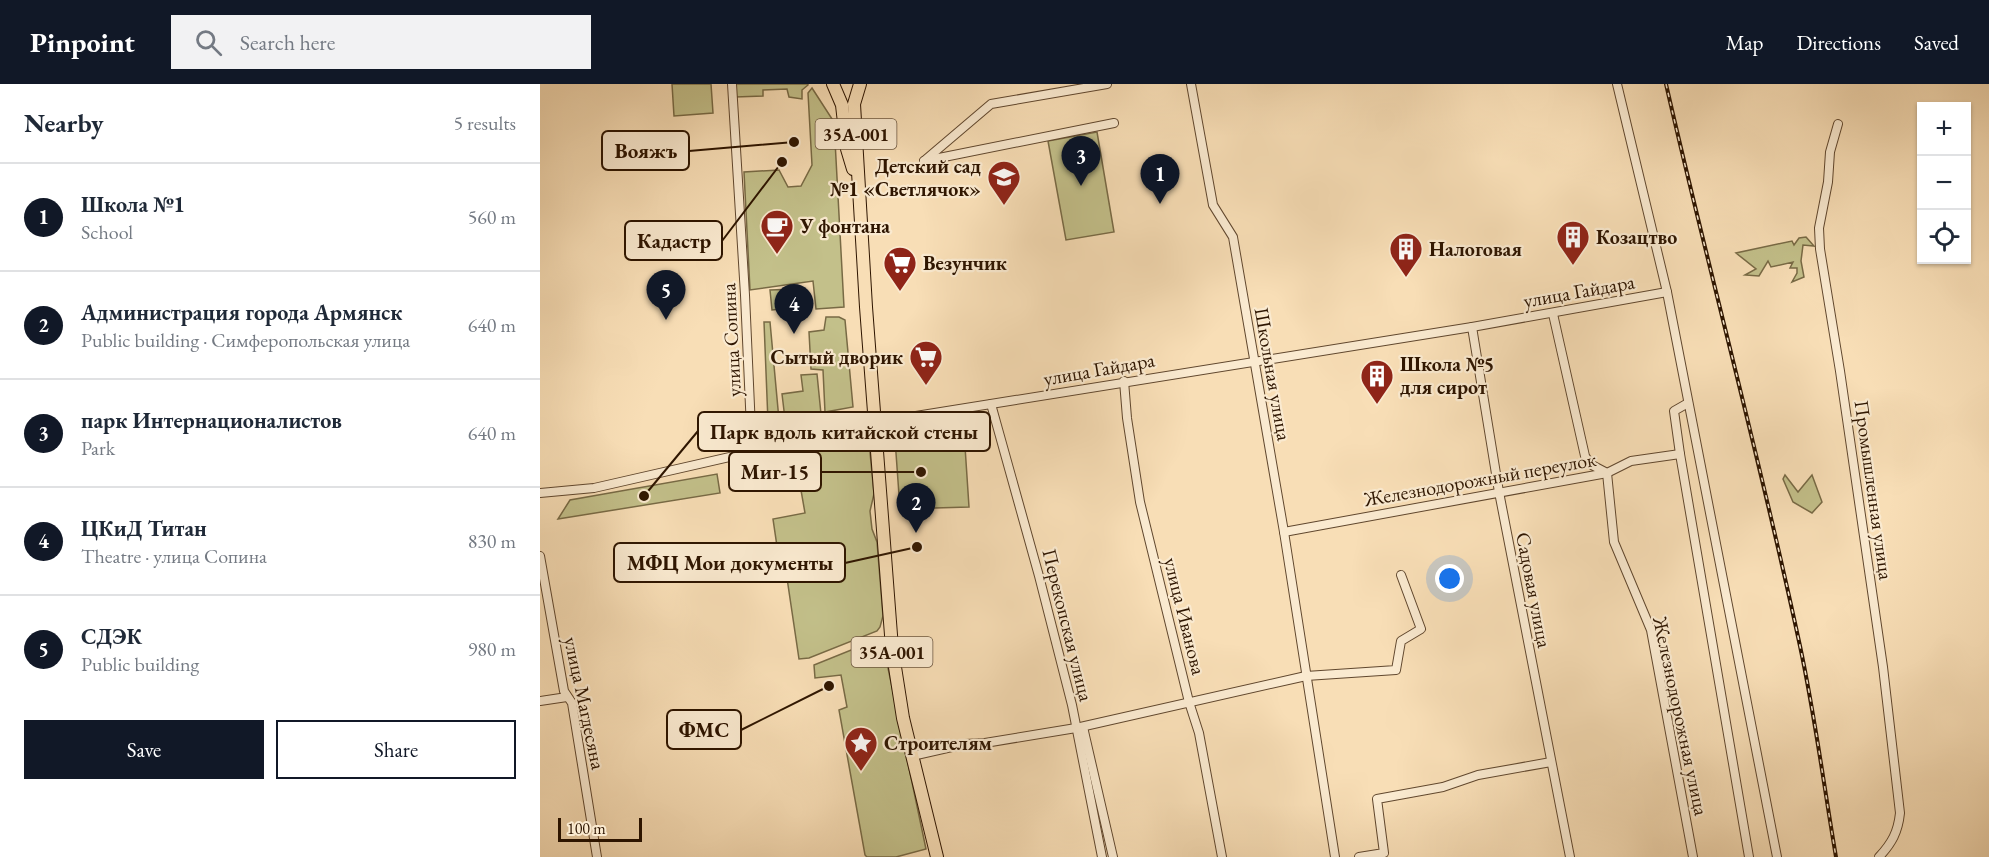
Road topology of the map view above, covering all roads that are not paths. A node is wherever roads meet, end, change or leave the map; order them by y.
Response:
1 (732, 84) edge
2 (832, 84) edge
3 (860, 84) edge
4 (1107, 84) edge
5 (1191, 84) edge
6 (1617, 84) edge
7 (1114, 123) dead end
8 (1838, 124) dead end
9 (858, 186) junction
10 (1667, 292) junction
11 (1553, 314) junction
12 (1472, 327) junction
13 (1253, 361) junction
14 (1124, 381) junction
15 (1688, 403) junction
16 (991, 404) junction
17 (876, 423) junction
18 (752, 451) junction
19 (1680, 454) junction
20 (1607, 473) junction
21 (1498, 492) junction
22 (540, 493) edge
23 (1284, 532) junction
24 (540, 556) edge
25 (1401, 575) dead end
26 (1306, 676) junction
27 (567, 697) junction
28 (540, 701) edge
29 (1189, 702) junction
30 (1079, 728) junction
31 (912, 756) junction
32 (1551, 762) junction
33 (597, 857) edge
34 (937, 857) edge
35 (1102, 857) edge
36 (1113, 857) edge
37 (1222, 857) edge
38 (1335, 857) edge
39 (1359, 857) edge
40 (1570, 857) edge
41 (1693, 857) edge
42 (1749, 857) edge
43 (1777, 857) edge
44 (1879, 857) edge

1 - 18 street, улица Сопина
2 - 9 highway, 35А-001
3 - 9 highway, 35А-001
4 - 7 street
5 - 13 street, Школьная улица
6 - 10 street
8 - 44 street, Промышленная улица
9 - 17 highway, 35А-001
10 - 11 street, улица Гайдара
10 - 15 street
11 - 12 street, улица Гайдара
11 - 20 street
12 - 13 street, улица Гайдара
12 - 21 street, Садовая улица
13 - 14 street, улица Гайдара
13 - 23 street, Школьная улица
14 - 16 street, улица Гайдара
14 - 29 street, улица Иванова
15 - 19 street, Железнодорожная улица
15 - 43 street
16 - 17 street, улица Гайдара
16 - 30 street, Перекопская улица
17 - 18 street, улица Гайдара
17 - 31 highway, 35А-001
18 - 22 street, улица Гайдара
19 - 20 street, Железнодорожный переулок
19 - 42 street, Железнодорожная улица
20 - 21 street, Железнодорожный переулок
20 - 41 street, Железнодорожная улица
21 - 23 street, Железнодорожный переулок
21 - 32 street, Садовая улица
23 - 26 street, Школьная улица
24 - 27 street, улица Магдесяна
25 - 26 street
26 - 29 street
26 - 38 street, Школьная улица
27 - 28 street
27 - 33 street, улица Магдесяна
29 - 30 street
29 - 37 street, улица Иванова
30 - 31 street
30 - 35 street, Перекопская улица
30 - 36 street, Перекопская улица
31 - 34 highway, 35А-001
32 - 39 street
32 - 40 street, Садовая улица

